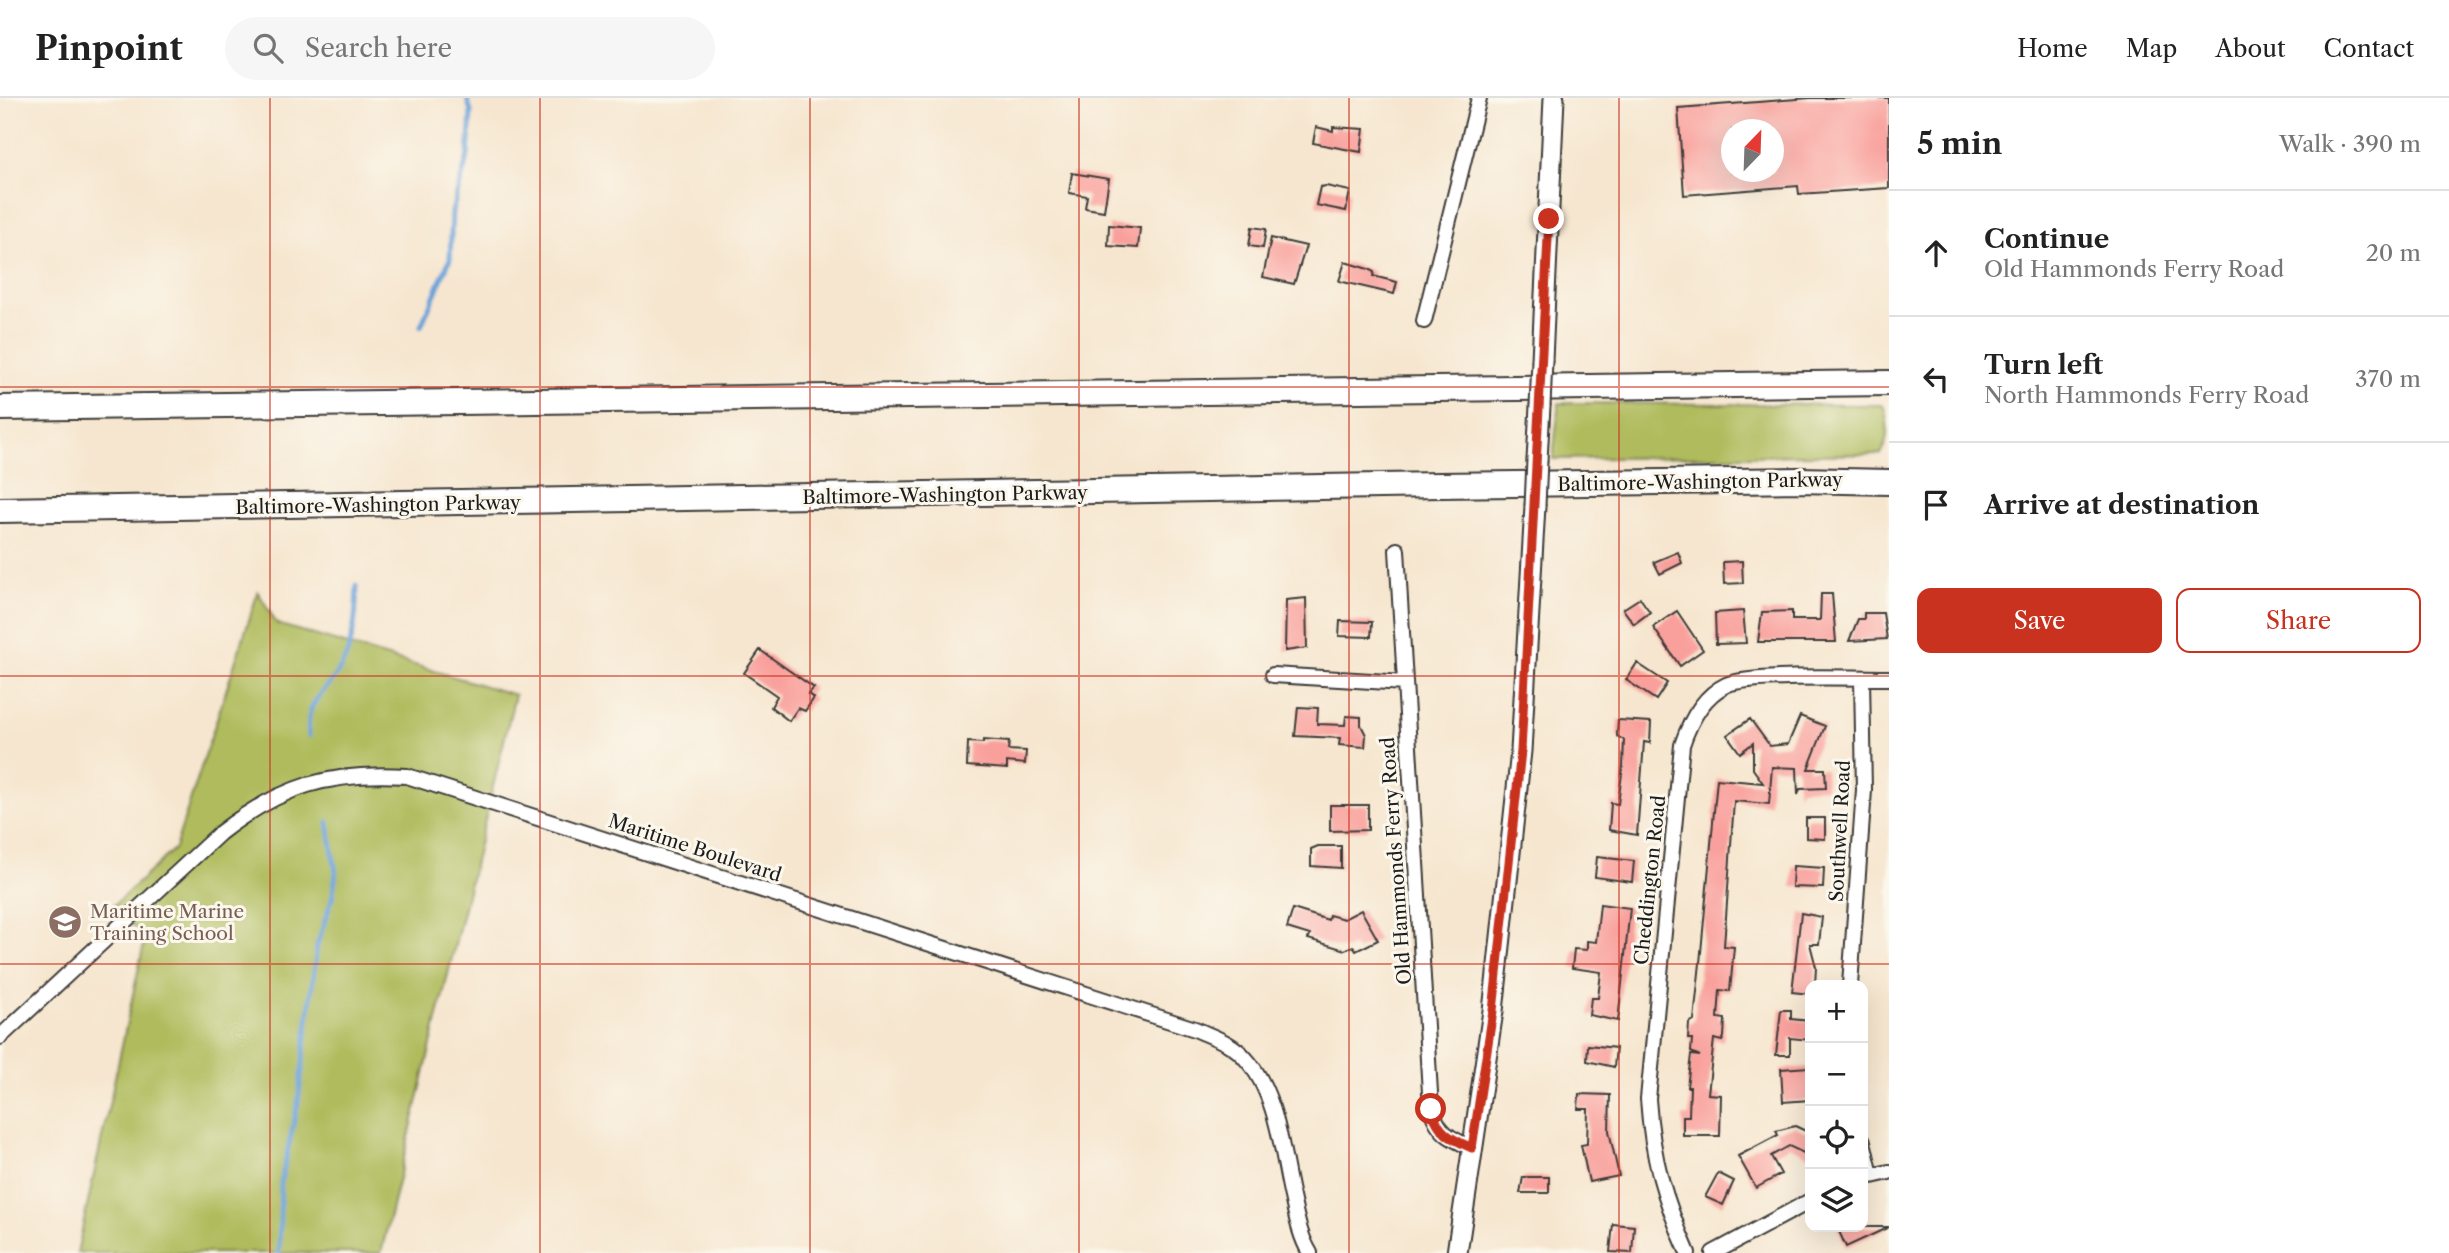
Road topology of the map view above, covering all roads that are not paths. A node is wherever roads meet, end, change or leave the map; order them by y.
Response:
1 (1479, 98) edge
2 (1554, 98) edge
3 (1424, 321) dead end
4 (1889, 383) edge
5 (0, 408) edge
6 (1889, 482) edge
7 (0, 510) edge
8 (1398, 550) dead end
9 (1273, 675) dead end
10 (1862, 678) junction
11 (1889, 678) edge
12 (1405, 683) junction
13 (1850, 980) edge
14 (0, 1037) edge
15 (1472, 1148) junction
16 (1889, 1172) edge
17 (1868, 1176) edge
18 (1805, 1204) edge
19 (1310, 1253) edge
20 (1457, 1253) edge
21 (1688, 1253) edge
22 (1713, 1253) edge

1 - 3 street
2 - 15 street, bridge
4 - 5 highway
6 - 7 highway, Baltimore-Washington Parkway
8 - 12 street, Old Hammonds Ferry Road
9 - 12 street
10 - 11 street, Cheddington Road
10 - 13 street, Southwell Road
10 - 21 street, Cheddington Road
12 - 15 street, Old Hammonds Ferry Road
14 - 19 street, Maritime Boulevard
15 - 20 street
16 - 17 street
18 - 22 street

